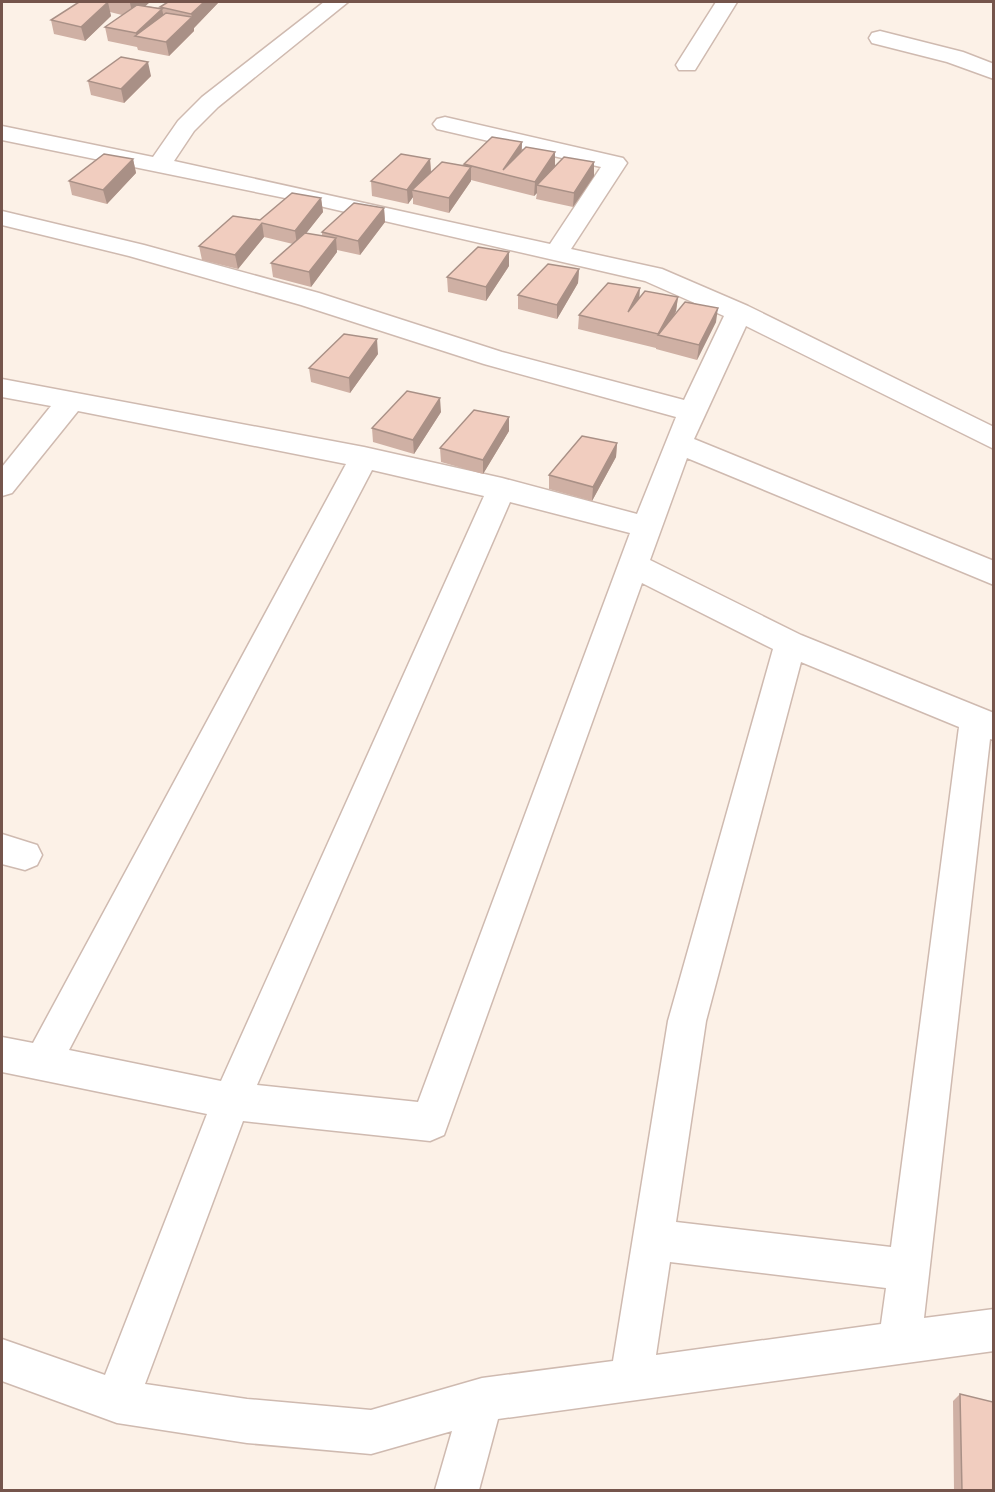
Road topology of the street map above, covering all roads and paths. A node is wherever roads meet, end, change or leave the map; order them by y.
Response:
1 (337, 2) edge
2 (726, 2) edge
3 (880, 38) dead end
4 (687, 65) dead end
5 (993, 72) edge
6 (445, 124) dead end
7 (2, 133) edge
8 (159, 165) junction
9 (2, 218) edge
10 (556, 253) junction
11 (739, 312) junction
12 (2, 388) edge
13 (71, 400) junction
14 (692, 412) junction
15 (993, 439) edge
16 (678, 443) junction
17 (364, 457) junction
18 (2, 486) edge
19 (501, 488) junction
20 (647, 527) junction
21 (633, 565) junction
22 (993, 574) edge
23 (790, 644) junction
24 (985, 723) edge
25 (2, 1054) edge
26 (42, 1064) junction
27 (231, 1101) junction
28 (653, 1240) junction
29 (909, 1270) junction
30 (993, 1330) edge
31 (900, 1343) junction
32 (2, 1360) edge
33 (631, 1380) junction
34 (482, 1400) junction
35 (117, 1401) junction
36 (457, 1491) edge

1 - 8 street
2 - 4 street
3 - 5 street
6 - 10 street
7 - 8 street
8 - 10 street
9 - 14 street
10 - 11 street
11 - 14 street
11 - 15 street
12 - 13 street
13 - 17 street
13 - 18 street
14 - 16 street
16 - 20 street
16 - 22 street
17 - 19 street
17 - 26 street
19 - 20 street
19 - 27 street
20 - 21 street
21 - 23 street
21 - 27 street
23 - 24 street
23 - 28 street
24 - 29 street
25 - 26 street
26 - 27 street
27 - 35 street
28 - 29 street
28 - 33 street
29 - 31 street
30 - 31 street
31 - 33 street
32 - 35 street
33 - 34 street
34 - 35 street
34 - 36 street

